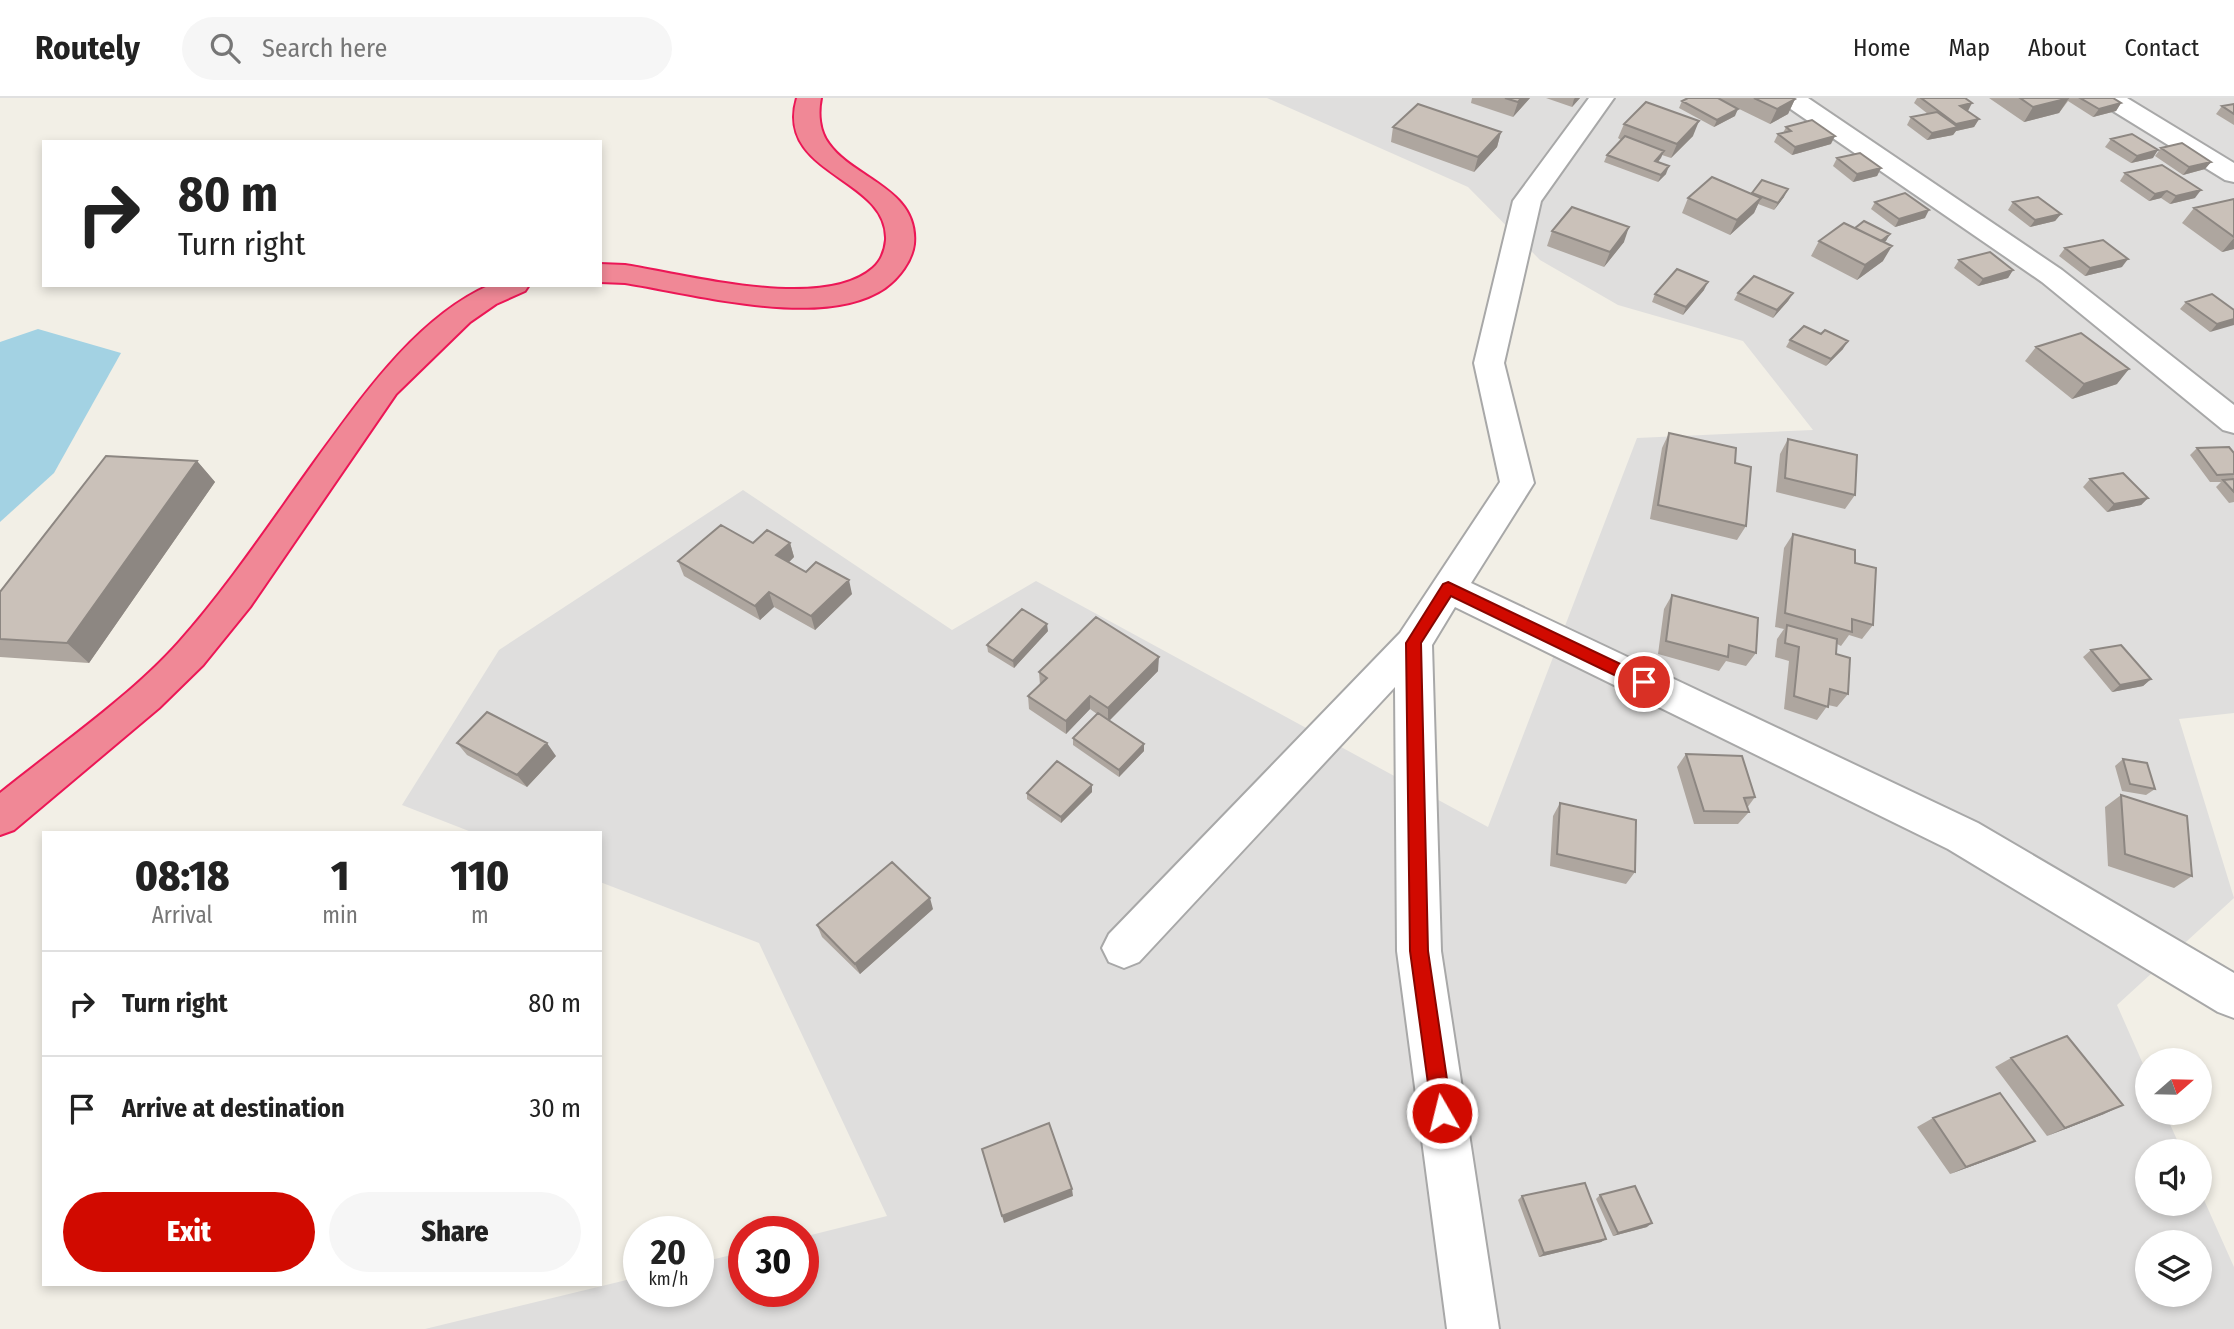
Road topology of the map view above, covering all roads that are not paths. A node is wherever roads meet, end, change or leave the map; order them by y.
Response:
1 (808, 98) edge
2 (1602, 98) edge
3 (1791, 98) edge
4 (2109, 98) edge
5 (2234, 174) edge
6 (602, 274) edge
7 (511, 287) edge
8 (2234, 422) edge
9 (1448, 588) junction
10 (1413, 643) junction
11 (0, 817) edge
12 (1124, 948) dead end
13 (2234, 998) edge
14 (1473, 1329) edge

1 - 6 highway
2 - 9 street
3 - 8 street
4 - 5 street
7 - 11 highway
9 - 10 street
9 - 13 street
10 - 12 street
10 - 14 street

